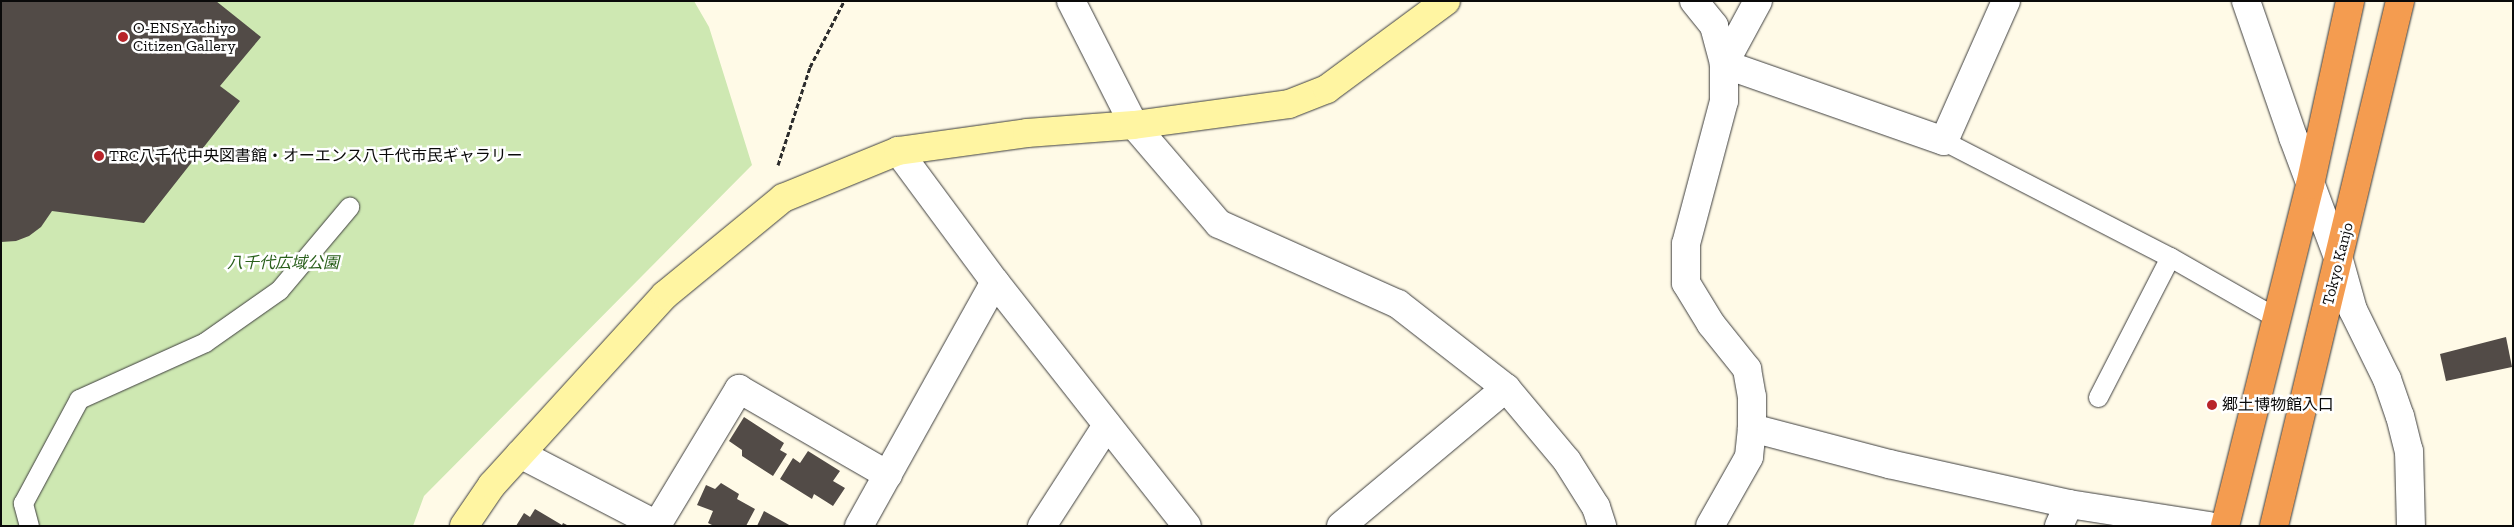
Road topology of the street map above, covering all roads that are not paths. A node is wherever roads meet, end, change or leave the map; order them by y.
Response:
1 (1071, 1) edge
2 (1446, 1) edge
3 (1694, 1) edge
4 (1758, 1) edge
5 (2006, 1) edge
6 (2246, 1) edge
7 (2350, 1) edge
8 (2400, 1) edge
9 (1724, 64) junction
10 (1134, 125) junction
11 (1944, 142) junction
12 (898, 151) junction
13 (2310, 184) junction
14 (349, 207) dead end
15 (2170, 257) junction
16 (2339, 260) junction
17 (995, 282) junction
18 (2277, 318) junction
19 (1506, 388) junction
20 (2098, 397) dead end
21 (1107, 425) junction
22 (1752, 428) junction
23 (520, 454) junction
24 (888, 475) junction
25 (2064, 515) edge
26 (29, 526) edge
27 (464, 526) edge
28 (860, 526) edge
29 (1042, 526) edge
30 (1187, 526) edge
31 (1341, 526) edge
32 (1602, 526) edge
33 (1710, 526) edge
34 (2209, 526) edge
35 (2225, 526) edge
36 (2274, 526) edge
37 (2411, 526) edge

1 - 10 street
2 - 10 street
3 - 9 street
4 - 9 street
5 - 11 street
6 - 13 street
7 - 13 highway
8 - 16 highway, Tokyo Kanjo
9 - 11 street
9 - 22 street
10 - 12 street
10 - 19 street
11 - 15 lane
12 - 17 street
12 - 23 street
13 - 16 street
13 - 18 highway
14 - 26 lane
15 - 18 lane
15 - 20 lane
16 - 36 highway, Tokyo Kanjo
16 - 37 street
17 - 21 street
17 - 24 street
18 - 35 highway
19 - 31 street
19 - 32 street
21 - 29 street
21 - 30 street
22 - 25 street
22 - 33 street
23 - 24 street
23 - 27 street
24 - 28 street
25 - 34 street

